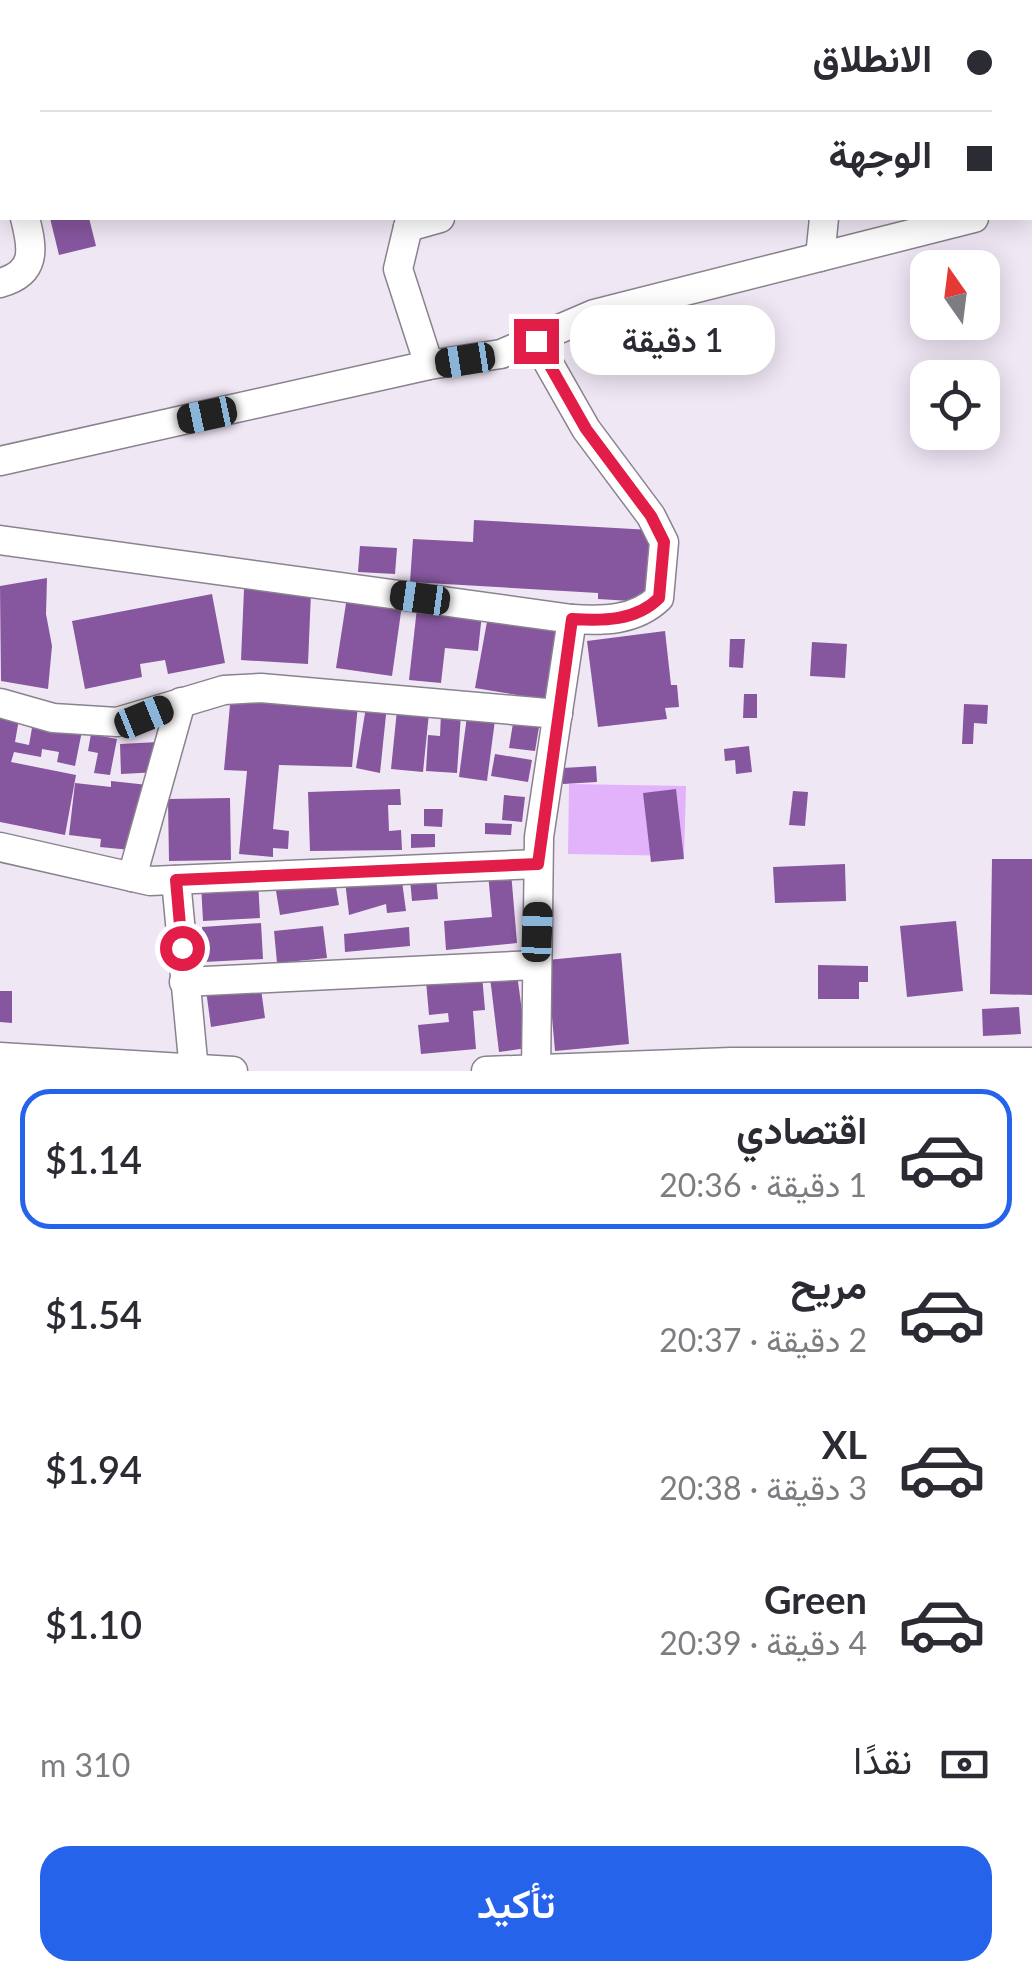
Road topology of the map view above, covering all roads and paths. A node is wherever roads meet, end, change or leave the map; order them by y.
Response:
1 (25, 220) edge
2 (824, 220) edge
3 (966, 220) edge
4 (404, 222) edge
5 (820, 257) junction
6 (0, 283) edge
7 (536, 341) junction
8 (429, 365) junction
9 (0, 461) edge
10 (0, 540) edge
11 (572, 619) junction
12 (181, 702) junction
13 (0, 703) edge
14 (558, 714) junction
15 (0, 847) edge
16 (538, 864) junction
17 (132, 878) junction
18 (176, 880) junction
19 (536, 966) junction
20 (184, 982) junction
21 (10, 1062) edge
22 (1032, 1062) edge
23 (730, 1066) edge
24 (194, 1070) edge
25 (536, 1070) edge
26 (234, 1071) edge
27 (486, 1071) edge

1 - 6 street
2 - 5 street
3 - 5 street
4 - 8 street
5 - 7 street
7 - 8 street
7 - 11 street
8 - 9 street
10 - 11 street
11 - 14 street
12 - 13 street
12 - 14 street
12 - 17 street
14 - 16 street
15 - 17 street
16 - 18 street
16 - 19 street
17 - 18 street
18 - 20 street
19 - 20 street
19 - 25 street
20 - 24 street
21 - 24 street
22 - 23 street
23 - 25 street
24 - 26 street
25 - 27 street

